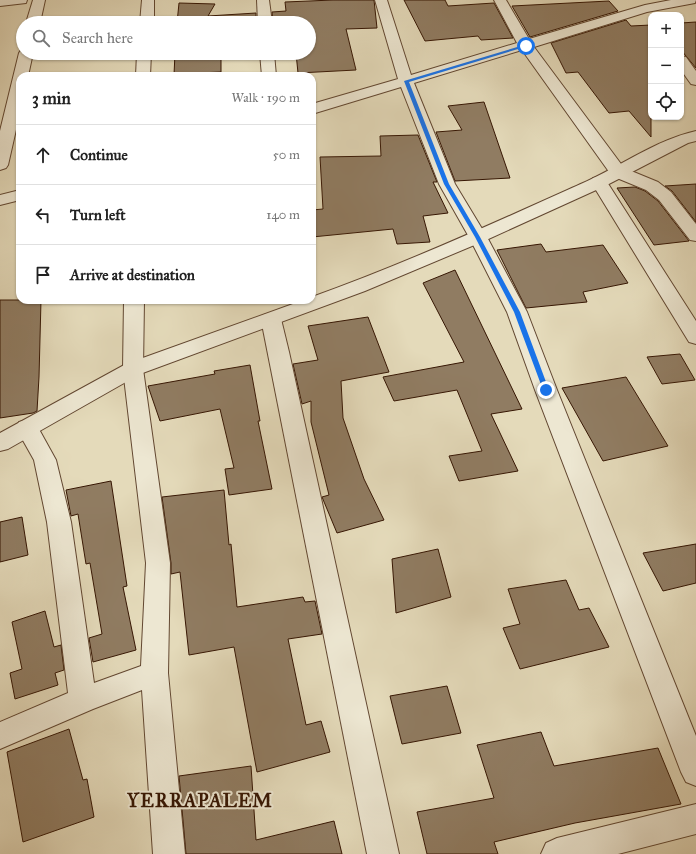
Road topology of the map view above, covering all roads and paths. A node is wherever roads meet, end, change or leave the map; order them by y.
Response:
1 (21, 0) edge
2 (38, 0) edge
3 (148, 0) edge
4 (263, 0) edge
5 (381, 0) edge
6 (500, 0) edge
7 (690, 0) edge
8 (0, 2) edge
9 (644, 9) edge
10 (35, 16) edge
11 (147, 16) edge
12 (264, 16) edge
13 (526, 46) junction
14 (24, 60) edge
15 (143, 60) edge
16 (268, 60) edge
17 (684, 64) edge
18 (22, 72) edge
19 (142, 72) edge
20 (269, 72) edge
21 (406, 81) junction
22 (696, 81) edge
23 (16, 96) edge
24 (316, 108) edge
25 (696, 136) edge
26 (0, 165) edge
27 (618, 172) junction
28 (599, 182) junction
29 (16, 195) edge
30 (0, 200) edge
31 (696, 236) edge
32 (478, 237) junction
33 (316, 301) edge
34 (134, 304) edge
35 (307, 304) edge
36 (271, 319) junction
37 (696, 337) edge
38 (134, 369) junction
39 (27, 428) junction
40 (0, 443) edge
41 (154, 674) junction
42 (83, 700) junction
43 (0, 736) edge
44 (696, 772) edge
45 (696, 819) edge
46 (168, 854) edge
47 (383, 854) edge
48 (557, 854) edge

1 - 8 street
2 - 10 street
3 - 11 street
4 - 12 street
5 - 21 street
6 - 13 street
7 - 9 street
9 - 13 street
13 - 21 street
13 - 27 street
14 - 18 street
15 - 19 street
16 - 20 street
17 - 22 street
21 - 24 street
21 - 32 street
23 - 26 street
25 - 27 street
27 - 28 street
27 - 31 street
28 - 32 street
28 - 37 street
29 - 30 street
32 - 33 street
32 - 44 street
34 - 38 street
35 - 36 street
36 - 38 street
36 - 47 street
38 - 39 street
38 - 41 street
39 - 40 street
39 - 42 street
41 - 42 street
41 - 46 street
42 - 43 street
45 - 48 street

